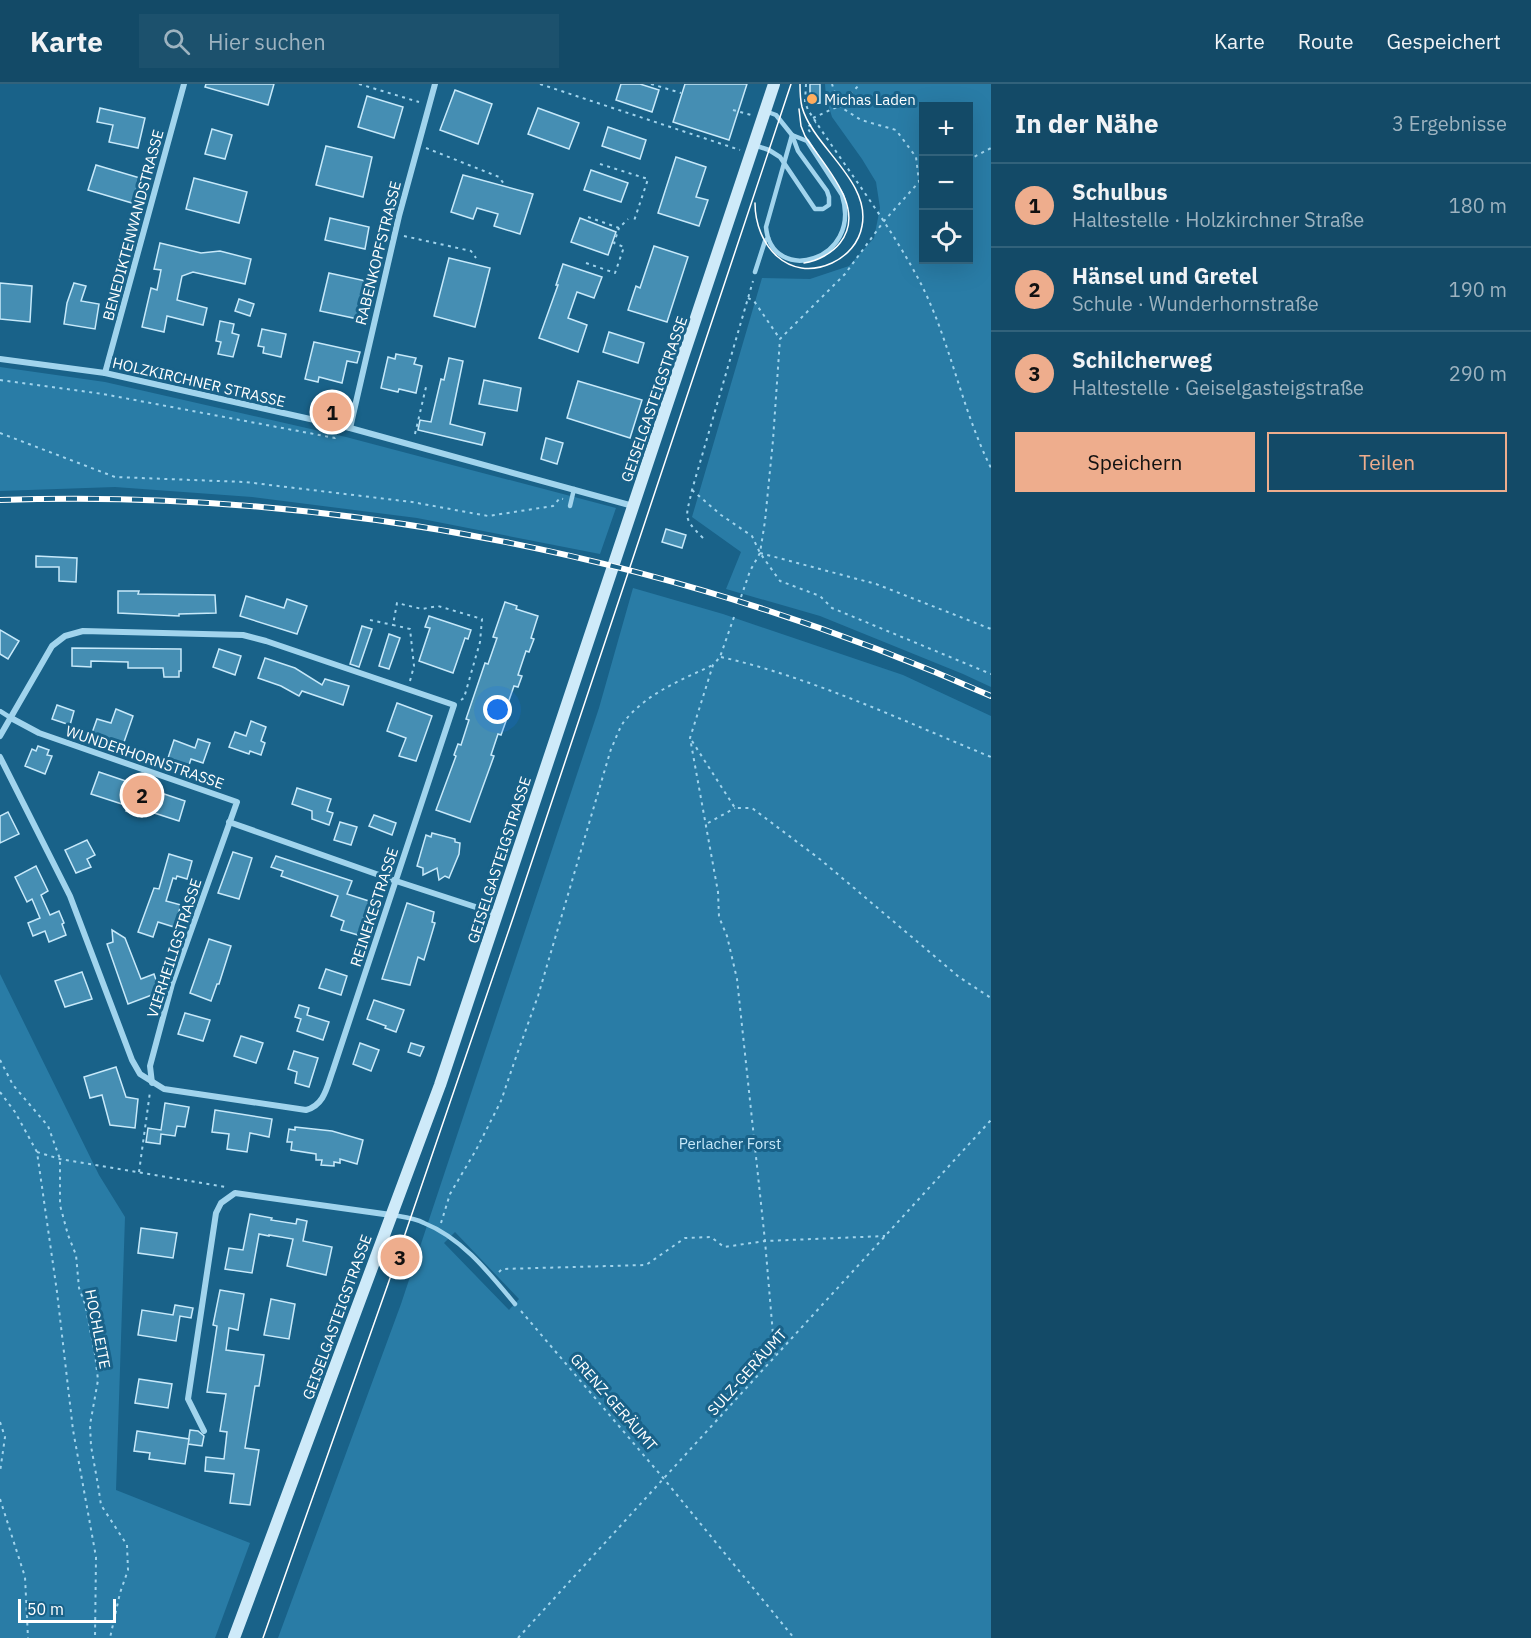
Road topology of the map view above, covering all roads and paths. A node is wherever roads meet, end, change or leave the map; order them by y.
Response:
1 (184, 84) edge
2 (359, 84) edge
3 (435, 84) edge
4 (540, 84) edge
5 (651, 84) edge
6 (774, 84) edge
7 (806, 84) edge
8 (832, 84) edge
9 (860, 84) edge
10 (681, 93) dead end
11 (428, 105) junction
12 (839, 106) junction
13 (733, 110) dead end
14 (765, 111) junction
15 (751, 115) dead end
16 (813, 118) junction
17 (816, 122) junction
18 (811, 134) dead end
19 (792, 135) junction
20 (418, 145) junction
21 (754, 145) junction
22 (991, 148) edge
23 (740, 150) dead end
24 (973, 158) edge
25 (600, 164) dead end
26 (785, 165) junction
27 (919, 182) joint
28 (504, 184) dead end
29 (588, 217) dead end
30 (628, 219) dead end
31 (634, 221) dead end
32 (884, 221) junction
33 (619, 228) junction
34 (395, 234) junction
35 (768, 238) junction
36 (476, 258) dead end
37 (586, 263) dead end
38 (755, 272) joint
39 (748, 298) junction
40 (780, 339) junction
41 (0, 359) edge
42 (105, 373) junction
43 (0, 380) edge
44 (426, 387) dead end
45 (649, 396) dead end
46 (656, 399) dead end
47 (350, 428) junction
48 (0, 434) edge
49 (415, 434) dead end
50 (991, 468) edge
51 (574, 489) junction
52 (692, 490) junction
53 (571, 503) joint
54 (633, 506) junction
55 (703, 538) dead end
56 (760, 553) junction
57 (741, 597) dead end
58 (734, 617) dead end
59 (370, 620) dead end
60 (393, 625) junction
61 (991, 629) edge
62 (720, 657) junction
63 (713, 665) junction
64 (991, 674) edge
65 (412, 675) dead end
66 (454, 705) junction
67 (0, 711) edge
68 (11, 718) junction
69 (0, 736) edge
70 (690, 738) junction
71 (991, 757) edge
72 (0, 758) edge
73 (735, 808) junction
74 (229, 822) junction
75 (708, 824) junction
76 (396, 880) junction
77 (497, 914) junction
78 (991, 998) edge
79 (0, 1060) edge
80 (152, 1083) junction
81 (0, 1092) edge
82 (991, 1120) edge
83 (37, 1152) junction
84 (60, 1159) junction
85 (139, 1172) junction
86 (235, 1193) junction
87 (391, 1215) junction
88 (439, 1231) junction
89 (885, 1236) junction
90 (765, 1241) junction
91 (493, 1277) junction
92 (515, 1304) joint
93 (774, 1358) junction
94 (0, 1422) edge
95 (204, 1431) dead end
96 (0, 1473) edge
97 (664, 1479) junction
98 (0, 1499) edge
99 (28, 1638) edge
100 (95, 1638) edge
101 (110, 1638) edge
102 (234, 1638) edge
103 (518, 1638) edge
104 (794, 1638) edge

1 - 42 street, BENEDIKTENWANDSTRASSE
2 - 11 path
3 - 11 street, RABENKOPFSTRASSE
4 - 23 path
5 - 10 path
6 - 14 main road, GEISELGASTEIGSTRASSE
7 - 16 path
8 - 12 path
9 - 12 path
11 - 20 street, RABENKOPFSTRASSE
12 - 16 path
12 - 27 path
13 - 15 path
14 - 19 lane
14 - 21 main road, GEISELGASTEIGSTRASSE
16 - 17 path
17 - 18 path
17 - 32 path
19 - 26 lane
19 - 26 lane
19 - 35 lane
20 - 28 path
20 - 34 street, RABENKOPFSTRASSE
21 - 26 lane
21 - 54 main road, GEISELGASTEIGSTRASSE
22 - 24 path
25 - 31 path
26 - 35 lane
27 - 32 path
29 - 33 path
30 - 33 path
32 - 40 path
32 - 50 path
33 - 37 path
34 - 36 path
34 - 47 street, RABENKOPFSTRASSE
35 - 38 lane
38 - 39 path
39 - 40 path
39 - 52 path
40 - 56 path
41 - 42 street, HOLZKIRCHNER STRASSE
42 - 47 street, HOLZKIRCHNER STRASSE
43 - 47 path
44 - 49 path
45 - 46 path
47 - 51 street, HOLZKIRCHNER STRASSE
48 - 53 path
51 - 53 lane
51 - 54 street, HOLZKIRCHNER STRASSE
52 - 55 path
52 - 56 path
54 - 77 main road, GEISELGASTEIGSTRASSE
56 - 57 path
56 - 61 path
56 - 64 path
58 - 62 path
59 - 60 path
60 - 65 path
60 - 66 path
62 - 63 path
62 - 71 path
63 - 70 path
63 - 88 path
66 - 68 street
66 - 76 street, REINEKESTRASSE
67 - 68 lane, WUNDERHORNSTRASSE
68 - 69 street
68 - 74 street, WUNDERHORNSTRASSE
70 - 73 path
70 - 75 path
72 - 80 street
73 - 75 path
73 - 78 path
74 - 76 street
74 - 80 street, VIERHEILIGSTRASSE
75 - 90 path
76 - 77 street
76 - 80 street, REINEKESTRASSE
77 - 87 main road, GEISELGASTEIGSTRASSE
79 - 84 path, HOCHLEITE
80 - 85 path
81 - 83 path
82 - 89 path, SULZ-GERÄUMT
83 - 84 path
83 - 100 path
84 - 85 path
84 - 101 path, HOCHLEITE
85 - 86 path
86 - 87 street
86 - 95 street
87 - 88 lane
87 - 102 main road, GEISELGASTEIGSTRASSE
88 - 91 lane
89 - 90 path
89 - 93 path, SULZ-GERÄUMT
90 - 91 path
90 - 93 path
91 - 92 lane
92 - 97 path, GRENZ-GERÄUMT
93 - 97 path, SULZ-GERÄUMT
94 - 96 path
97 - 103 path, SULZ-GERÄUMT
97 - 104 path, GRENZ-GERÄUMT
98 - 99 path

